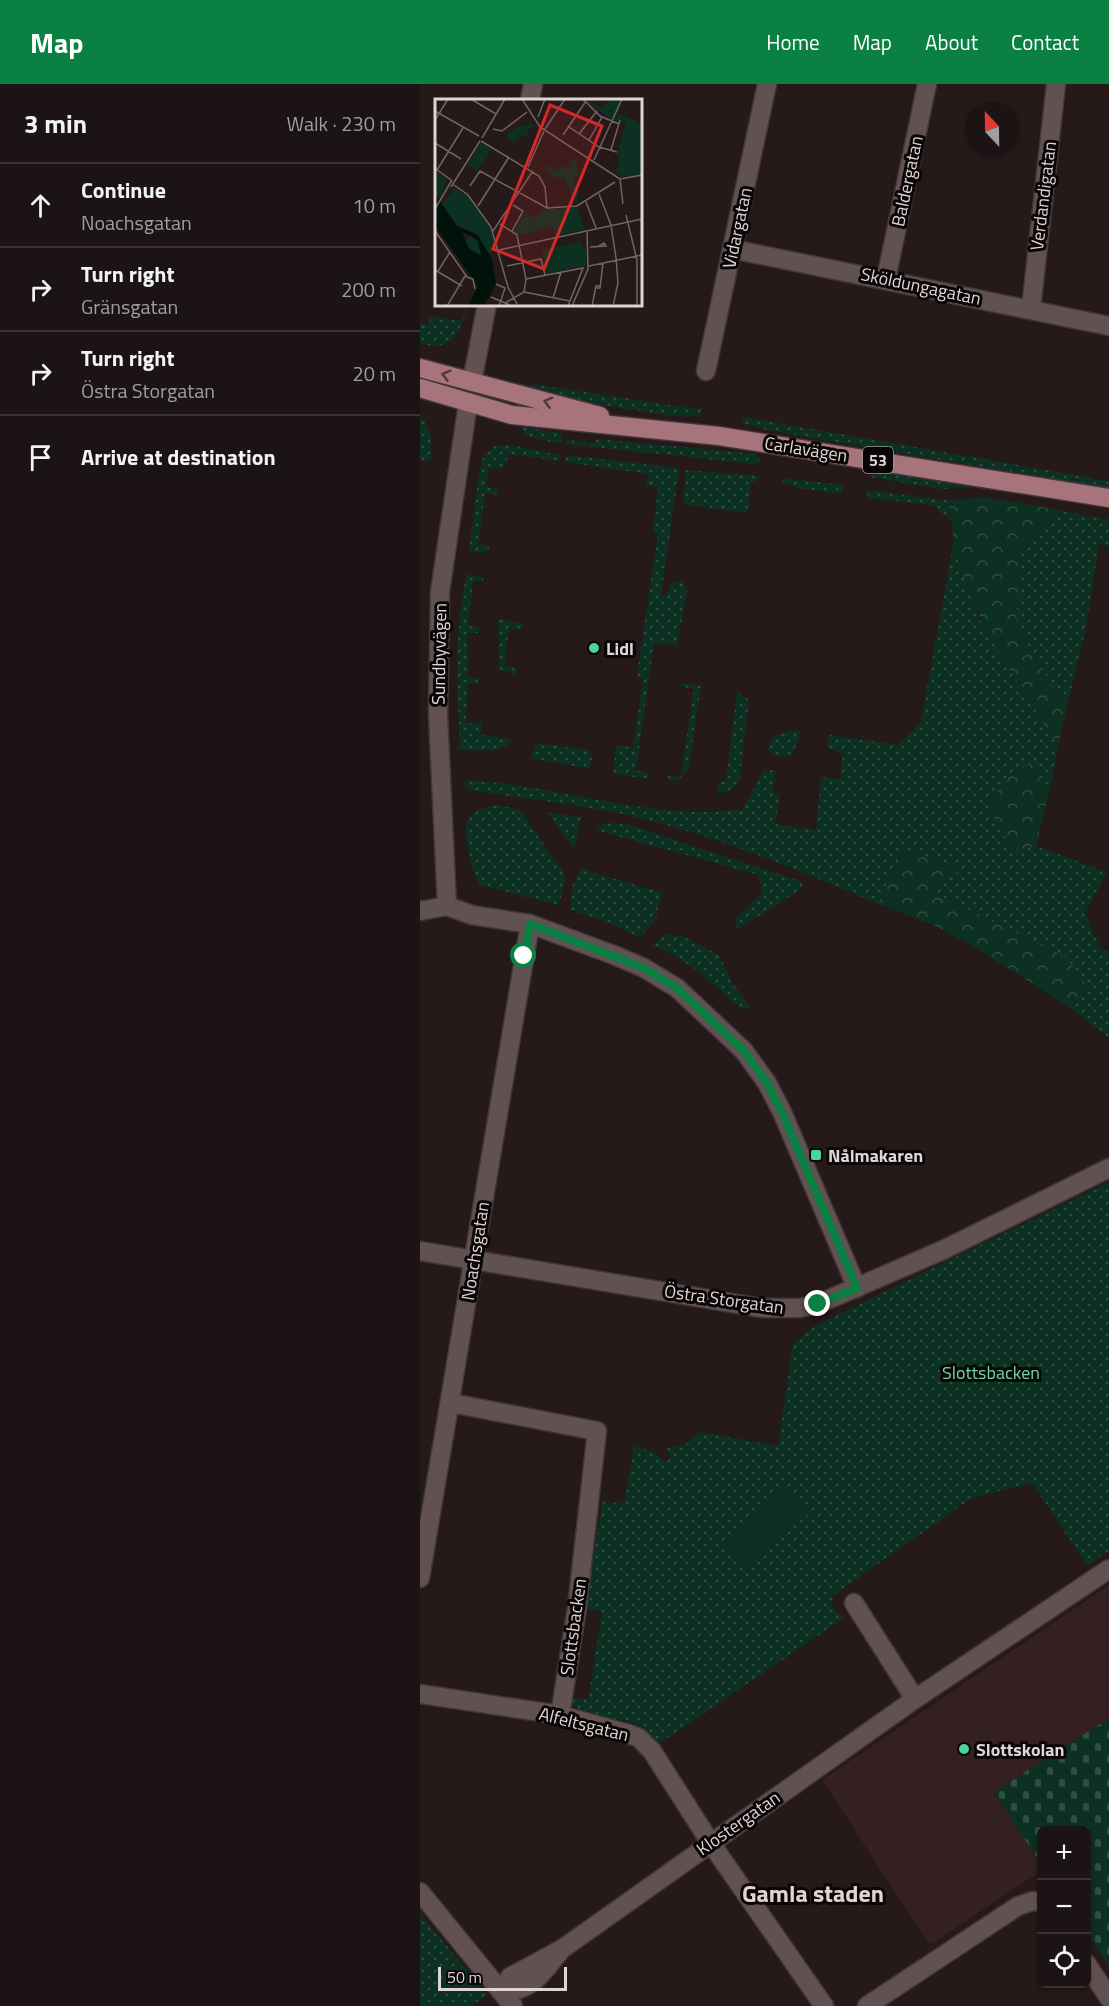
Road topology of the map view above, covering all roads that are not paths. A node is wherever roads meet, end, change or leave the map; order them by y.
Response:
1 (533, 84) edge
2 (767, 84) edge
3 (927, 84) edge
4 (1056, 84) edge
5 (530, 99) edge
6 (732, 249) junction
7 (886, 279) junction
8 (487, 306) edge
9 (1030, 309) junction
10 (1109, 326) edge
11 (420, 368) edge
12 (706, 371) dead end
13 (472, 382) junction
14 (420, 388) edge
15 (468, 403) junction
16 (645, 429) junction
17 (1109, 498) edge
18 (447, 906) junction
19 (420, 911) edge
20 (530, 924) junction
21 (1109, 1168) edge
22 (420, 1251) edge
23 (473, 1261) junction
24 (857, 1288) junction
25 (451, 1403) junction
26 (1109, 1569) edge
27 (420, 1578) edge
28 (854, 1603) dead end
29 (420, 1694) edge
30 (915, 1699) junction
31 (560, 1715) junction
32 (710, 1842) junction
33 (420, 1892) edge
34 (1037, 1901) edge
35 (1091, 1971) edge
36 (1109, 1998) edge
37 (508, 1999) edge
38 (824, 2006) edge
39 (867, 2006) edge

1 - 5 street
2 - 6 street, Vidargatan
3 - 7 street, Baldergatan
4 - 9 street, Verdandigatan
6 - 7 street, Sköldungagatan
6 - 12 street, Vidargatan
7 - 9 street, Sköldungagatan
8 - 13 street
9 - 10 street, Sköldungagatan
13 -> 11 main road, Carlavägen / 53
13 - 15 main road
16 -> 13 main road, Carlavägen / 53
14 - 15 main road, Carlavägen / 53
15 - 16 main road, Carlavägen / 53
15 - 18 street, Sundbyvägen
16 - 17 main road, Carlavägen / 53
18 - 19 street
18 - 20 street
20 - 23 street, Noachsgatan
20 - 24 street
21 - 24 street, Östra Storgatan
22 - 23 street, Östra Storgatan
23 - 24 street, Östra Storgatan
23 - 25 street, Noachsgatan
25 - 27 street, Noachsgatan
25 - 31 street, Slottsbacken
26 - 30 street, Klostergatan
28 - 30 street
29 - 31 street, Alfeltsgatan
30 - 32 street, Klostergatan
31 - 32 street, Alfeltsgatan
32 - 37 street, Klostergatan
32 - 38 street, Alfeltsgatan
33 - 37 street
34 - 39 street
35 - 36 street

